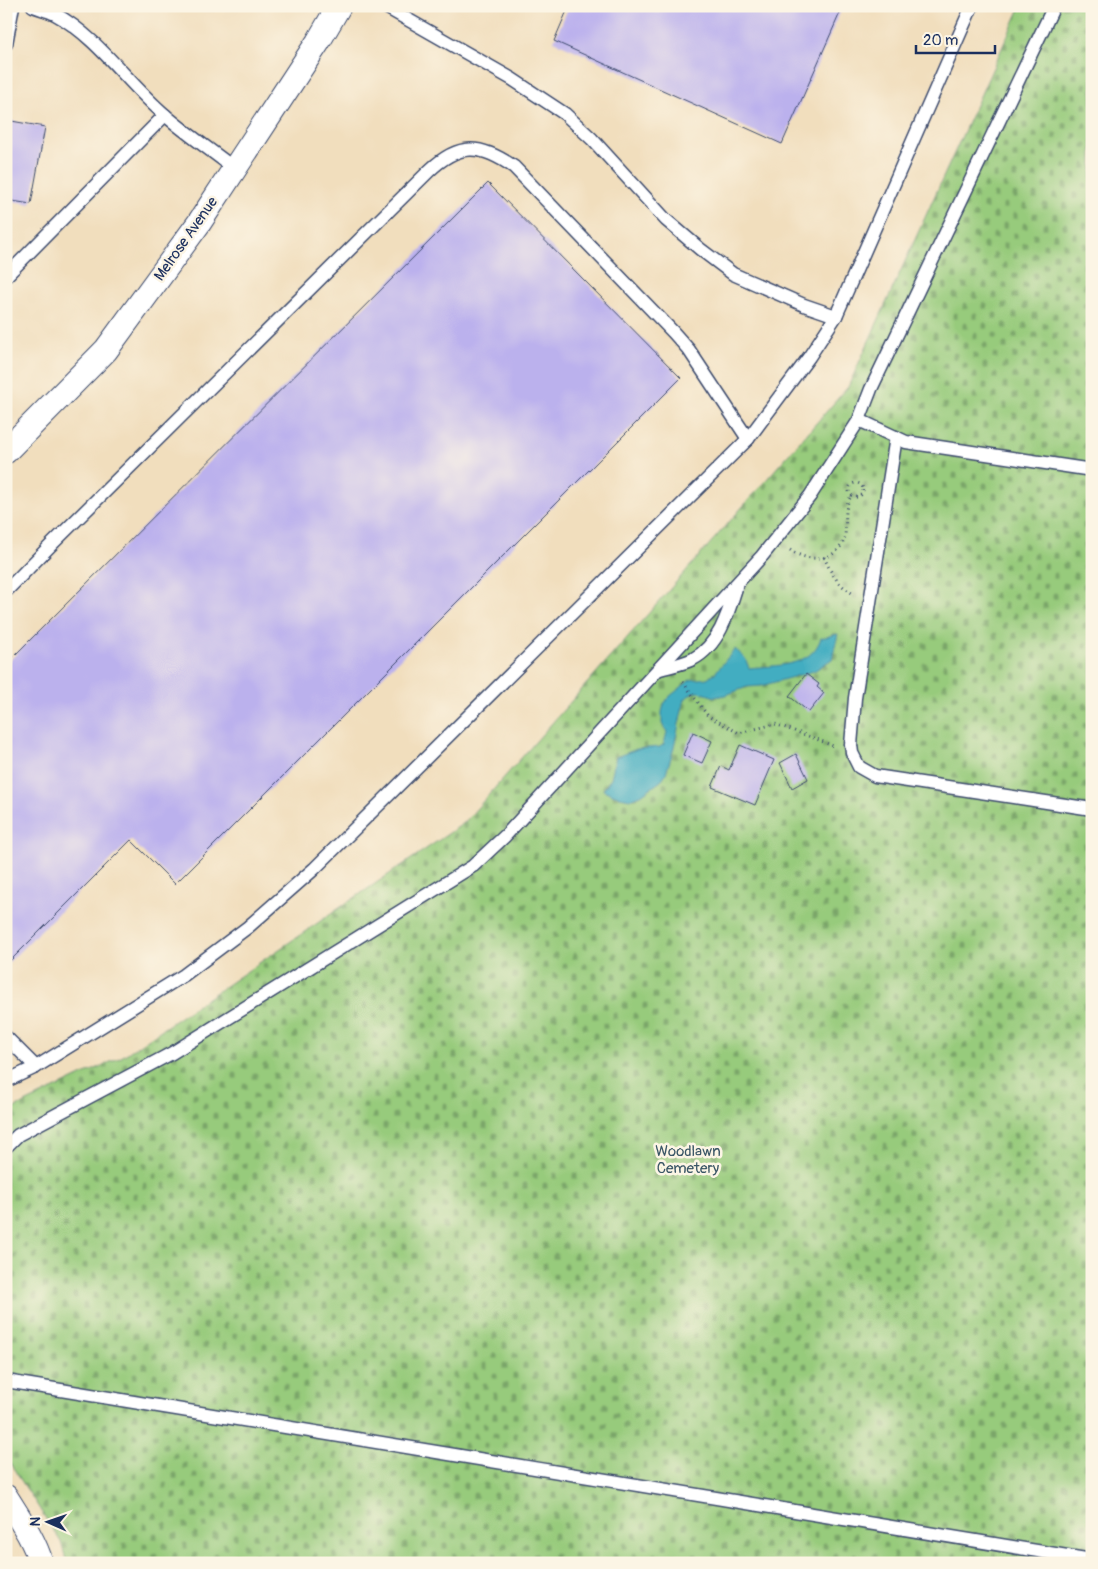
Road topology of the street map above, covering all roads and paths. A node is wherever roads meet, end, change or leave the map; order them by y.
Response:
1 (13, 6) edge
2 (34, 6) edge
3 (339, 6) edge
4 (384, 6) edge
5 (972, 6) edge
6 (1054, 6) edge
7 (6, 44) edge
8 (165, 115) junction
9 (235, 169) junction
10 (6, 276) edge
11 (836, 316) junction
12 (859, 420) junction
13 (896, 437) junction
14 (748, 438) junction
15 (6, 451) edge
16 (1092, 470) edge
17 (852, 495) junction
18 (776, 538) junction
19 (824, 557) junction
20 (737, 584) junction
21 (6, 591) edge
22 (871, 598) junction
23 (660, 669) junction
24 (683, 683) dead end
25 (852, 753) junction
26 (1092, 809) edge
27 (6, 1037) edge
28 (36, 1067) junction
29 (6, 1081) edge
30 (6, 1147) edge
31 (6, 1381) edge
32 (6, 1496) edge
33 (1092, 1560) edge
34 (41, 1563) edge

1 - 7 lane
2 - 8 lane
3 - 9 street, Melrose Avenue
4 - 11 lane
5 - 11 lane
6 - 12 lane
8 - 9 lane
8 - 10 lane
9 - 15 street, Melrose Avenue
11 - 14 lane
12 - 13 lane
12 - 18 lane
13 - 16 lane
13 - 22 lane
14 - 21 lane
14 - 28 lane
17 - 17 path
17 - 19 path
18 - 19 path
18 - 20 lane
19 - 22 path
20 - 23 lane
20 - 23 lane
22 - 25 lane
23 - 30 lane
24 - 25 path
25 - 26 lane
27 - 28 lane
28 - 29 lane
31 - 33 lane
32 - 34 street

